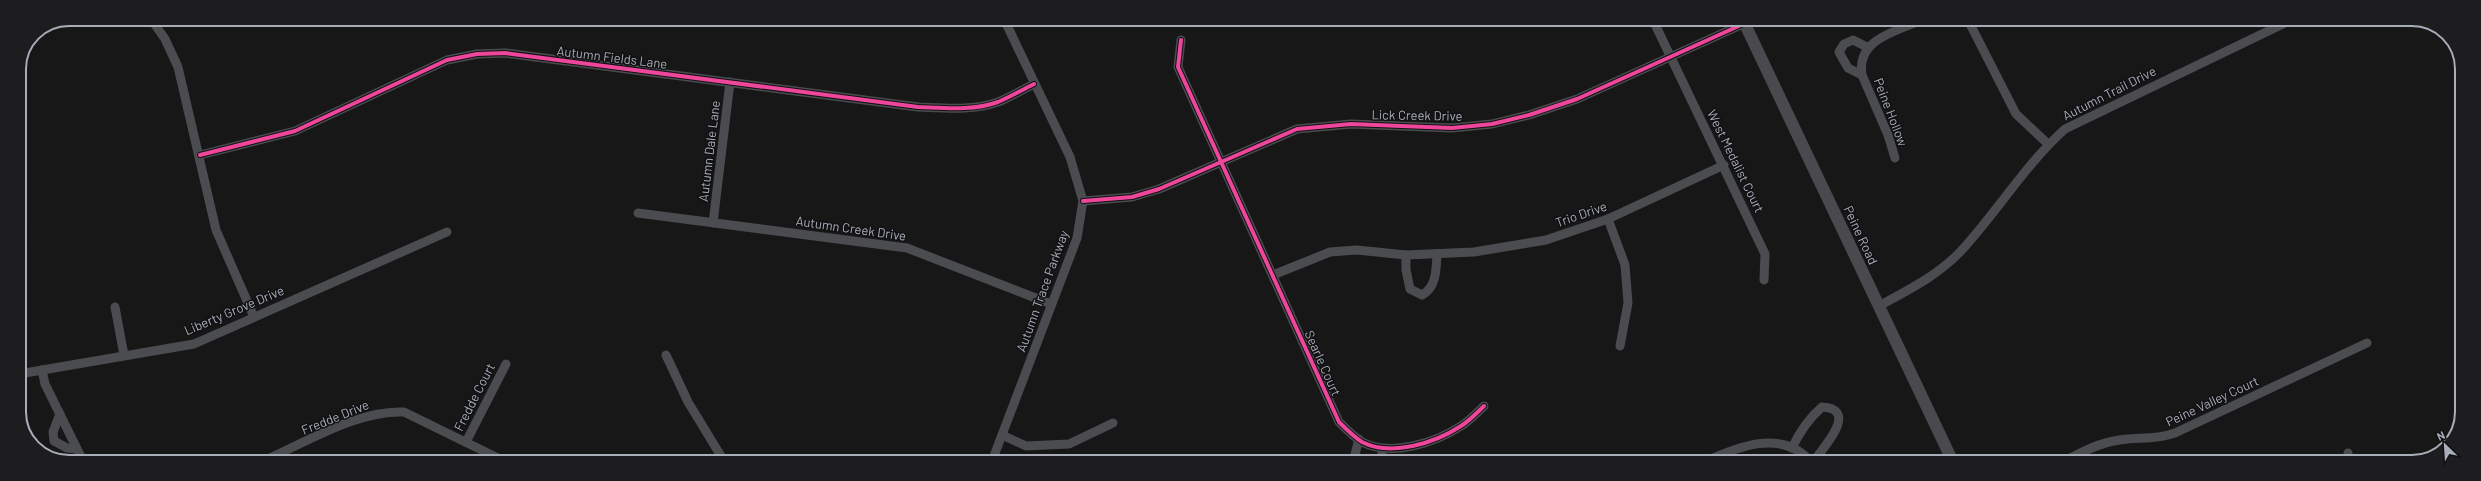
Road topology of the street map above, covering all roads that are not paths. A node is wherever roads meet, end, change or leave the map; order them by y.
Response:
1 (156, 26) edge
2 (1007, 26) edge
3 (1656, 26) edge
4 (1736, 26) edge
5 (1749, 26) edge
6 (1908, 26) edge
7 (1971, 26) edge
8 (2277, 26) edge
9 (1180, 40) dead end
10 (1867, 47) junction
11 (1670, 57) junction
12 (1862, 75) junction
13 (730, 82) junction
14 (1034, 84) junction
15 (2048, 144) junction
16 (200, 155) junction
17 (1894, 158) dead end
18 (1219, 161) junction
19 (1724, 166) junction
20 (1083, 201) junction
21 (638, 213) dead end
22 (1608, 219) junction
23 (713, 223) junction
24 (447, 232) dead end
25 (1437, 254) junction
26 (1406, 255) junction
27 (1273, 275) junction
28 (1764, 280) dead end
29 (1052, 304) junction
30 (1879, 306) junction
31 (115, 307) dead end
32 (254, 317) junction
33 (2367, 343) dead end
34 (1620, 346) dead end
35 (124, 355) junction
36 (666, 355) dead end
37 (506, 364) dead end
38 (42, 370) junction
39 (26, 373) edge
40 (1484, 406) dead end
41 (60, 414) junction
42 (1113, 423) dead end
43 (1002, 435) junction
44 (1359, 439) junction
45 (466, 442) junction
46 (77, 448) junction
47 (1383, 448) junction
48 (1792, 448) junction
49 (80, 455) edge
50 (277, 455) edge
51 (492, 455) edge
52 (720, 455) edge
53 (994, 455) edge
54 (1356, 455) edge
55 (1382, 455) edge
56 (1719, 455) edge
57 (1802, 455) edge
58 (1817, 455) edge
59 (1950, 455) edge
60 (2077, 455) edge

1 - 16 street
2 - 14 street, Autumn Trace Parkway
3 - 11 street, West Medalist Court
4 - 11 street, Lick Creek Drive
5 - 30 street, Peine Road
6 - 10 street
7 - 15 street
8 - 15 street, Autumn Trail Drive
9 - 18 street, Searle Court
10 - 12 street, Peine Hollow
10 - 12 street, Peine Hollow
11 - 18 street, Lick Creek Drive
11 - 19 street, West Medalist Court
12 - 17 street, Peine Hollow
13 - 14 street, Autumn Fields Lane
13 - 16 street, Autumn Fields Lane
13 - 23 street, Autumn Dale Lane
14 - 20 street, Autumn Trace Parkway
15 - 30 street, Autumn Trail Drive
16 - 32 street
18 - 20 street, Lick Creek Drive
18 - 27 street, Searle Court
19 - 22 street, Trio Drive
19 - 28 street, West Medalist Court
20 - 29 street, Autumn Trace Parkway
21 - 23 street, Autumn Creek Drive
22 - 25 street, Trio Drive
22 - 34 street
23 - 29 street, Autumn Creek Drive
24 - 32 street, Liberty Grove Drive
25 - 26 street, Trio Drive
25 - 26 street
26 - 27 street, Trio Drive
27 - 44 street, Searle Court
29 - 43 street, Autumn Trace Parkway
30 - 59 street, Peine Road
31 - 35 street
32 - 35 street, Liberty Grove Drive
33 - 60 street, Peine Valley Court
35 - 38 street, Liberty Grove Drive
36 - 52 street
37 - 45 street, Fredde Court
38 - 39 street, Liberty Grove Drive
38 - 41 street
40 - 47 street, Searle Court
41 - 46 street
41 - 46 street
42 - 43 street
43 - 53 street, Autumn Trace Parkway
44 - 47 street, Searle Court
44 - 54 street
45 - 50 street, Fredde Drive
45 - 51 street, Fredde Drive
46 - 49 street
47 - 55 street
48 - 56 street
48 - 57 street
48 - 58 street

